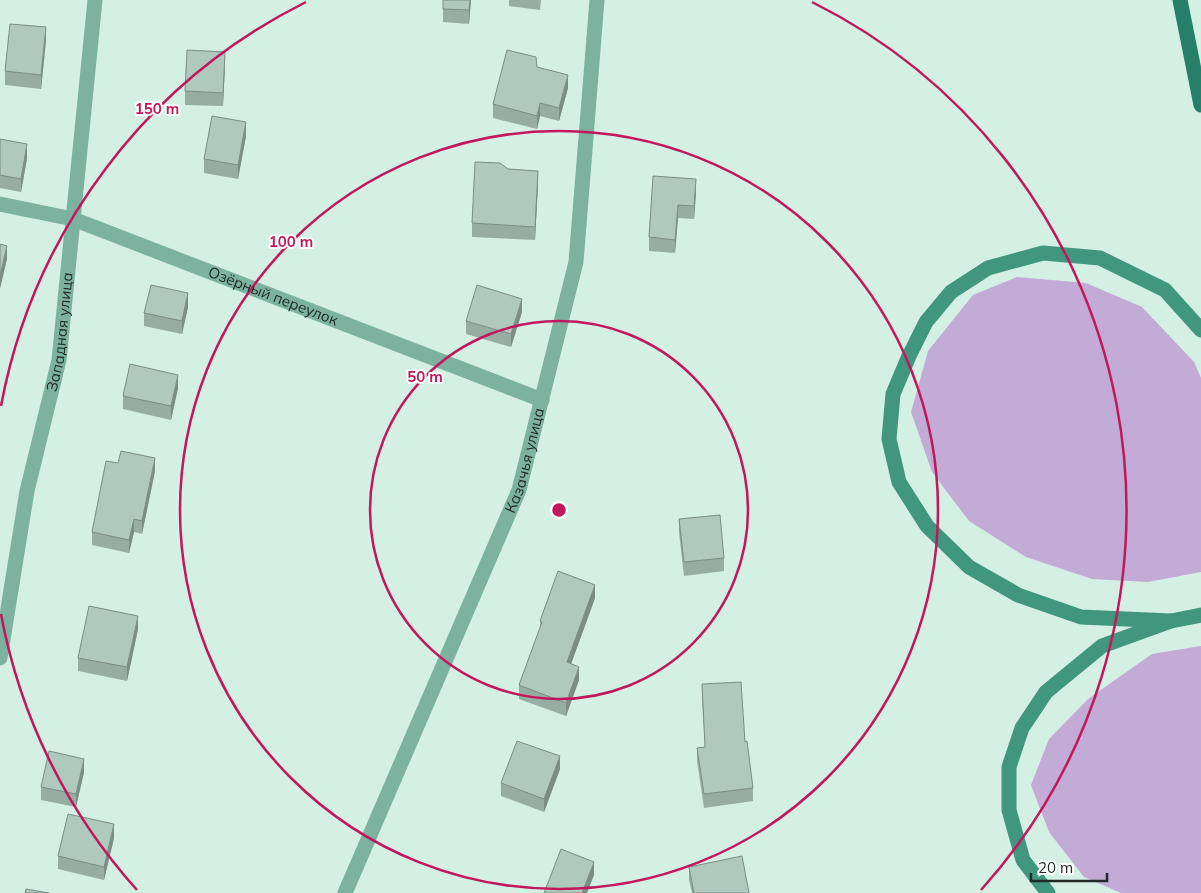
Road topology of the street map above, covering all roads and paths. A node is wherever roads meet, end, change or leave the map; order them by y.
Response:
1 (95, 0) edge
2 (597, 0) edge
3 (1180, 0) edge
4 (1201, 105) edge
5 (0, 204) edge
6 (73, 219) junction
7 (1201, 330) edge
8 (542, 400) junction
9 (1201, 615) edge
10 (1171, 621) junction
11 (0, 658) edge
12 (345, 893) edge
13 (1048, 893) edge

1 - 6 street, Западная улица
2 - 8 street, Казачья улица
3 - 4 main road
5 - 6 street, Озёрный переулок
6 - 8 street, Озёрный переулок
6 - 11 street, Западная улица
7 - 10 main road
8 - 12 street, Казачья улица
9 - 10 main road
10 - 13 main road

